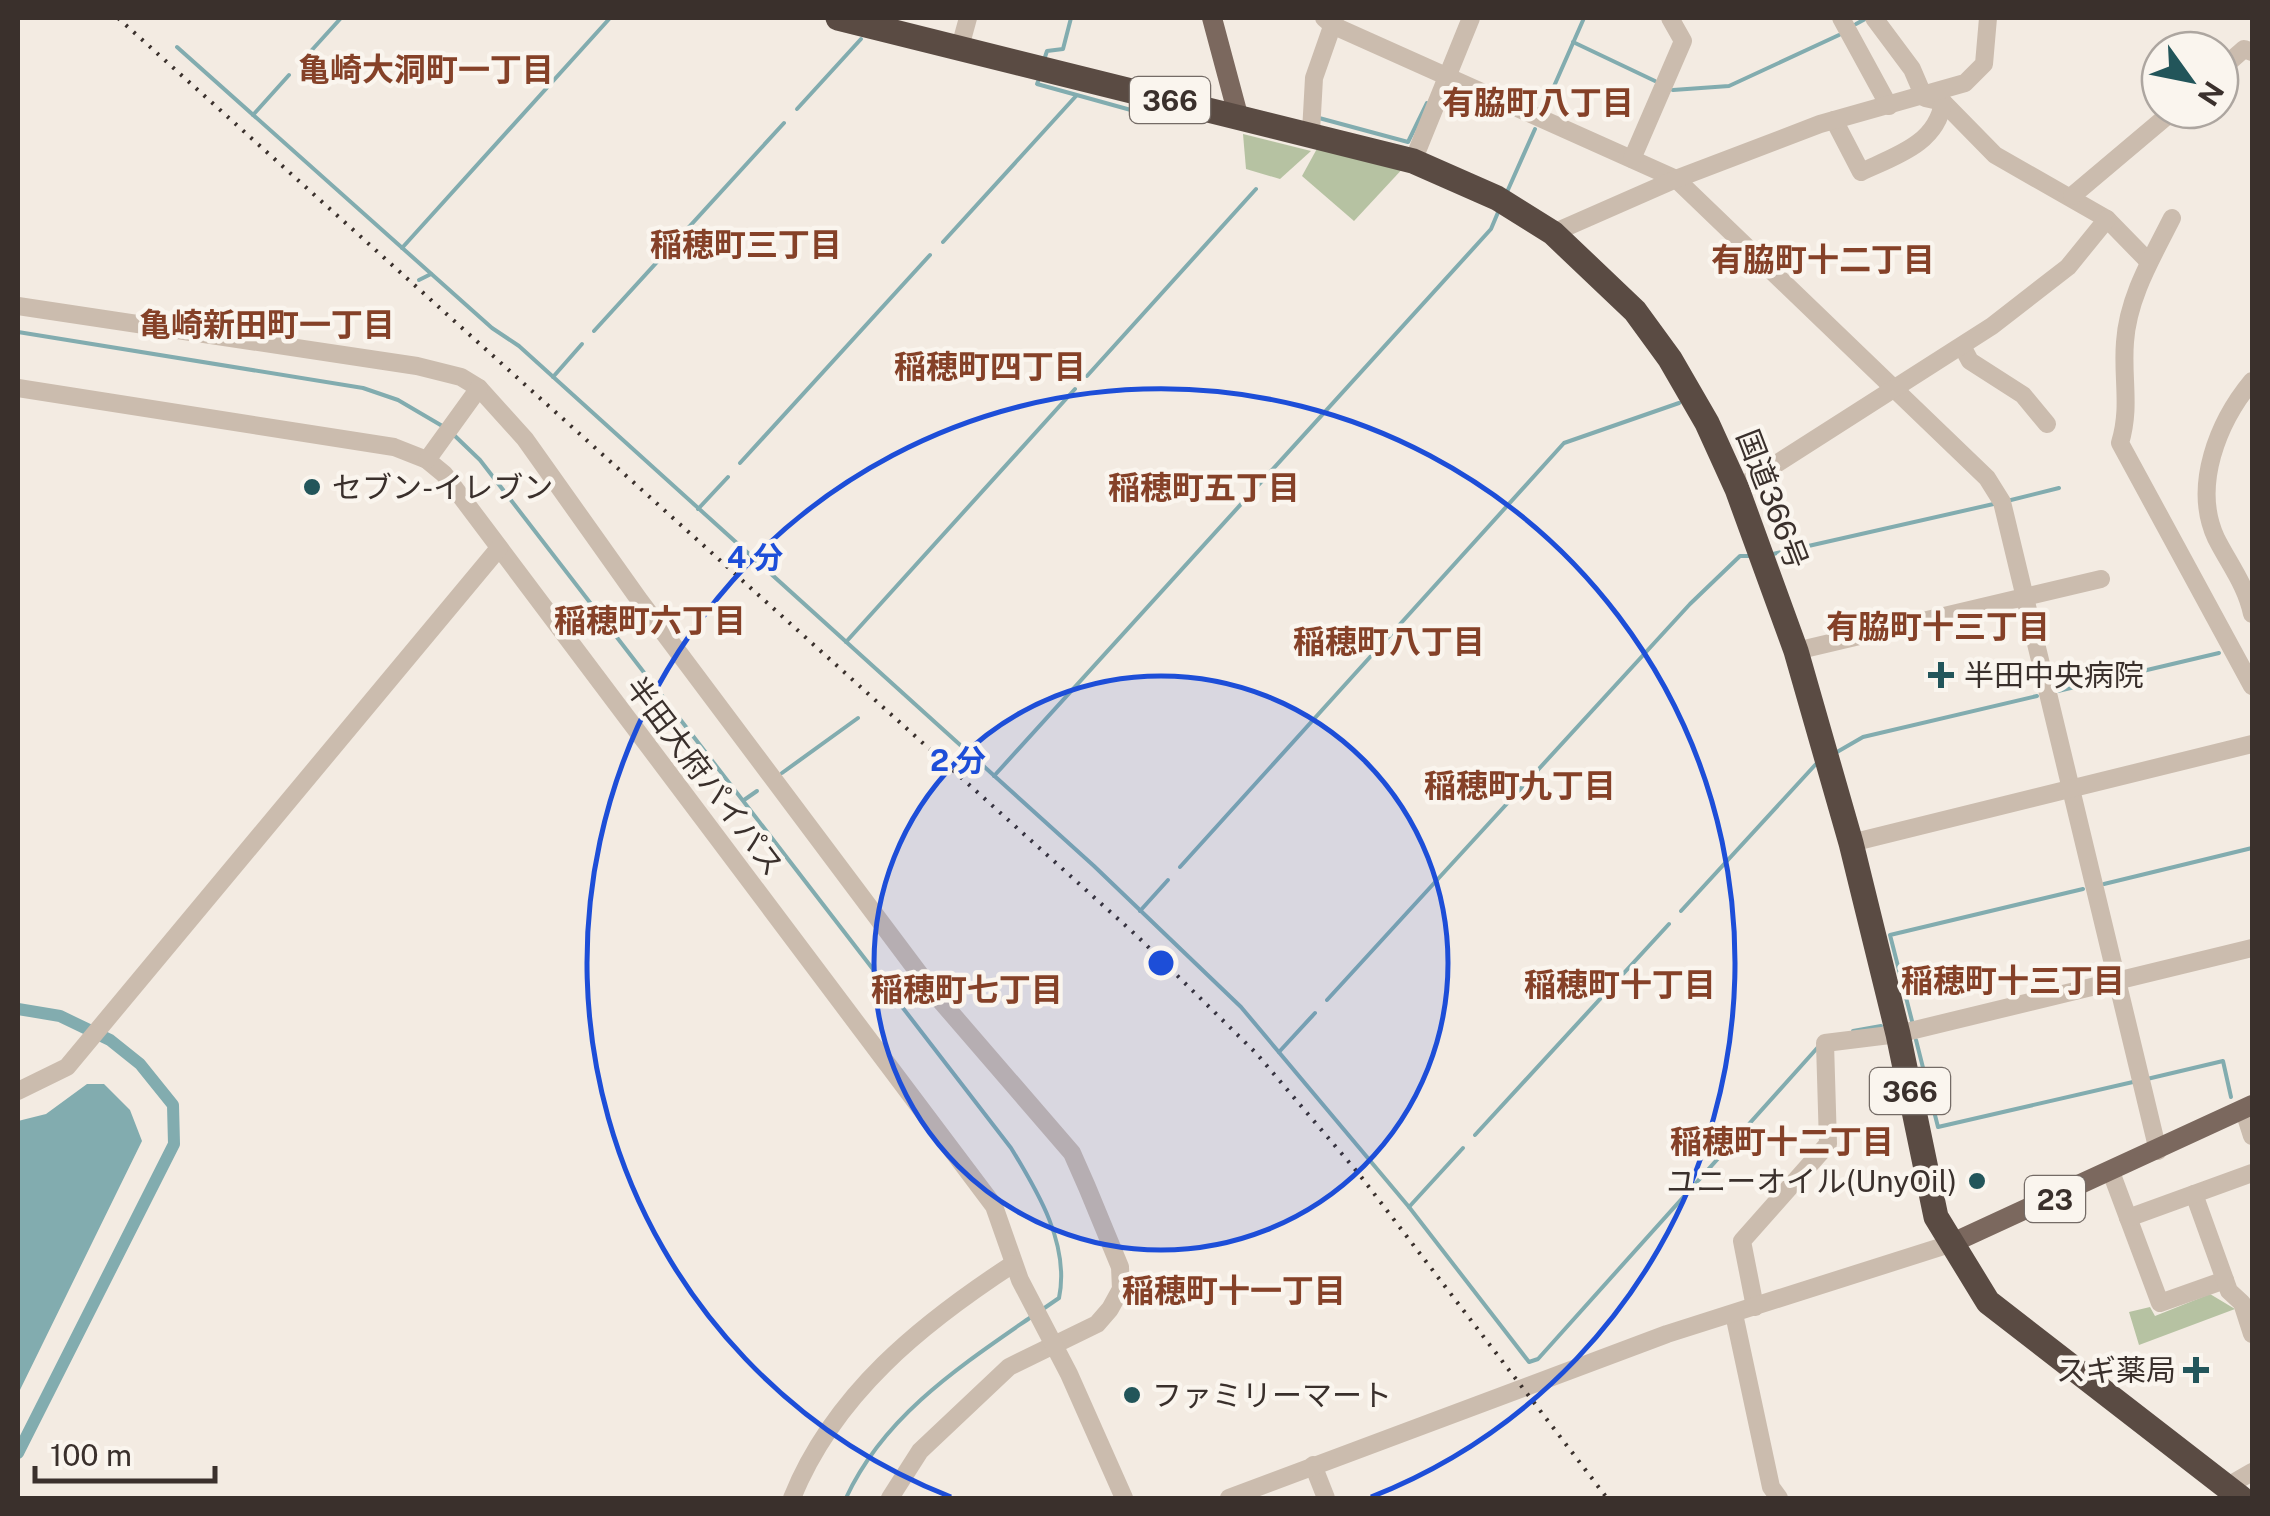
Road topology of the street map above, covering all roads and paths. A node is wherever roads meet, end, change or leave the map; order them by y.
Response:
1 (838, 18) edge
2 (968, 18) edge
3 (1212, 18) edge
4 (1471, 18) edge
5 (1670, 18) edge
6 (1842, 18) edge
7 (1874, 18) edge
8 (1988, 18) edge
9 (1334, 24) edge
10 (960, 46) junction
11 (1446, 77) junction
12 (1934, 100) junction
13 (1889, 106) junction
14 (1238, 115) junction
15 (1834, 120) junction
16 (2150, 130) edge
17 (1311, 132) junction
18 (1632, 159) junction
19 (1413, 160) junction
20 (1676, 179) junction
21 (2072, 196) junction
22 (2172, 218) dead end
23 (2107, 219) junction
24 (1553, 233) junction
25 (2148, 261) junction
26 (18, 306) edge
27 (1962, 346) junction
28 (2252, 381) edge
29 (1894, 386) junction
30 (18, 388) edge
31 (479, 388) junction
32 (2047, 424) dead end
33 (431, 455) junction
34 (1737, 489) junction
35 (499, 548) junction
36 (2100, 579) dead end
37 (2024, 598) junction
38 (2252, 614) edge
39 (1796, 651) junction
40 (2252, 686) edge
41 (2252, 744) edge
42 (2070, 787) junction
43 (1851, 843) junction
44 (2252, 948) edge
45 (2116, 980) junction
46 (1898, 1034) junction
47 (18, 1091) edge
48 (2248, 1108) edge
49 (2252, 1136) edge
50 (2158, 1151) junction
51 (2110, 1172) junction
52 (2252, 1173) edge
53 (2194, 1194) junction
54 (2128, 1218) junction
55 (1950, 1244) junction
56 (1016, 1272) junction
57 (2225, 1280) junction
58 (2247, 1301) edge
59 (1755, 1306) junction
60 (1734, 1314) junction
61 (2252, 1334) edge
62 (1050, 1344) junction
63 (1313, 1465) junction
64 (2252, 1472) edge
65 (2233, 1493) edge
66 (792, 1498) edge
67 (890, 1498) edge
68 (1124, 1498) edge
69 (1230, 1498) edge
70 (1326, 1498) edge
71 (1779, 1498) edge

1 - 10 highway, 国道366号 / 366
2 - 10 street
3 - 14 main road
4 - 11 street
5 - 18 street
6 - 13 street
7 - 12 street
8 - 12 street
9 - 11 street
9 - 17 street
10 - 14 highway, 国道366号 / 366
11 - 18 street
11 - 19 street
12 - 13 street
12 - 15 street
12 - 21 street
13 - 15 street
14 - 17 highway, 国道366号 / 366
15 - 20 street
16 - 21 street
17 - 19 highway, 国道366号 / 366
18 - 20 street
19 - 24 highway, 国道366号 / 366
20 - 24 street
20 - 29 street
21 - 23 street
22 - 25 street
23 - 25 street
23 - 27 street
24 - 34 highway, 国道366号 / 366
25 - 40 street
26 - 31 street
27 - 29 street
27 - 32 street
28 - 38 street
29 - 34 street
29 - 37 street
30 - 33 street
31 - 33 street
31 - 62 street
33 - 35 street, 半田大府パイパス
34 - 39 highway, 国道366号 / 366
35 - 47 street
35 - 56 street, 半田大府パイパス
36 - 37 street
37 - 39 street
37 - 42 street
39 - 43 highway, 国道366号 / 366
41 - 42 street
42 - 43 street
42 - 45 street
43 - 46 highway, 国道366号 / 366
44 - 45 street
45 - 46 street
45 - 50 street
46 - 55 highway, 国道366号 / 366
46 - 59 street
48 - 49 street
48 - 50 main road, 23
50 - 51 main road, 23
51 - 54 street
51 - 55 main road, 23
52 - 53 street
53 - 54 street
53 - 57 street
54 - 57 street
55 - 59 street
55 - 65 highway, 国道366号 / 366
56 - 62 street, 半田大府パイパス
56 - 66 street
57 - 58 street
58 - 61 street
59 - 60 street
60 - 63 street
60 - 71 street
62 - 67 street
62 - 68 street, 半田大府パイパス
63 - 69 street
63 - 70 street
64 - 65 street

